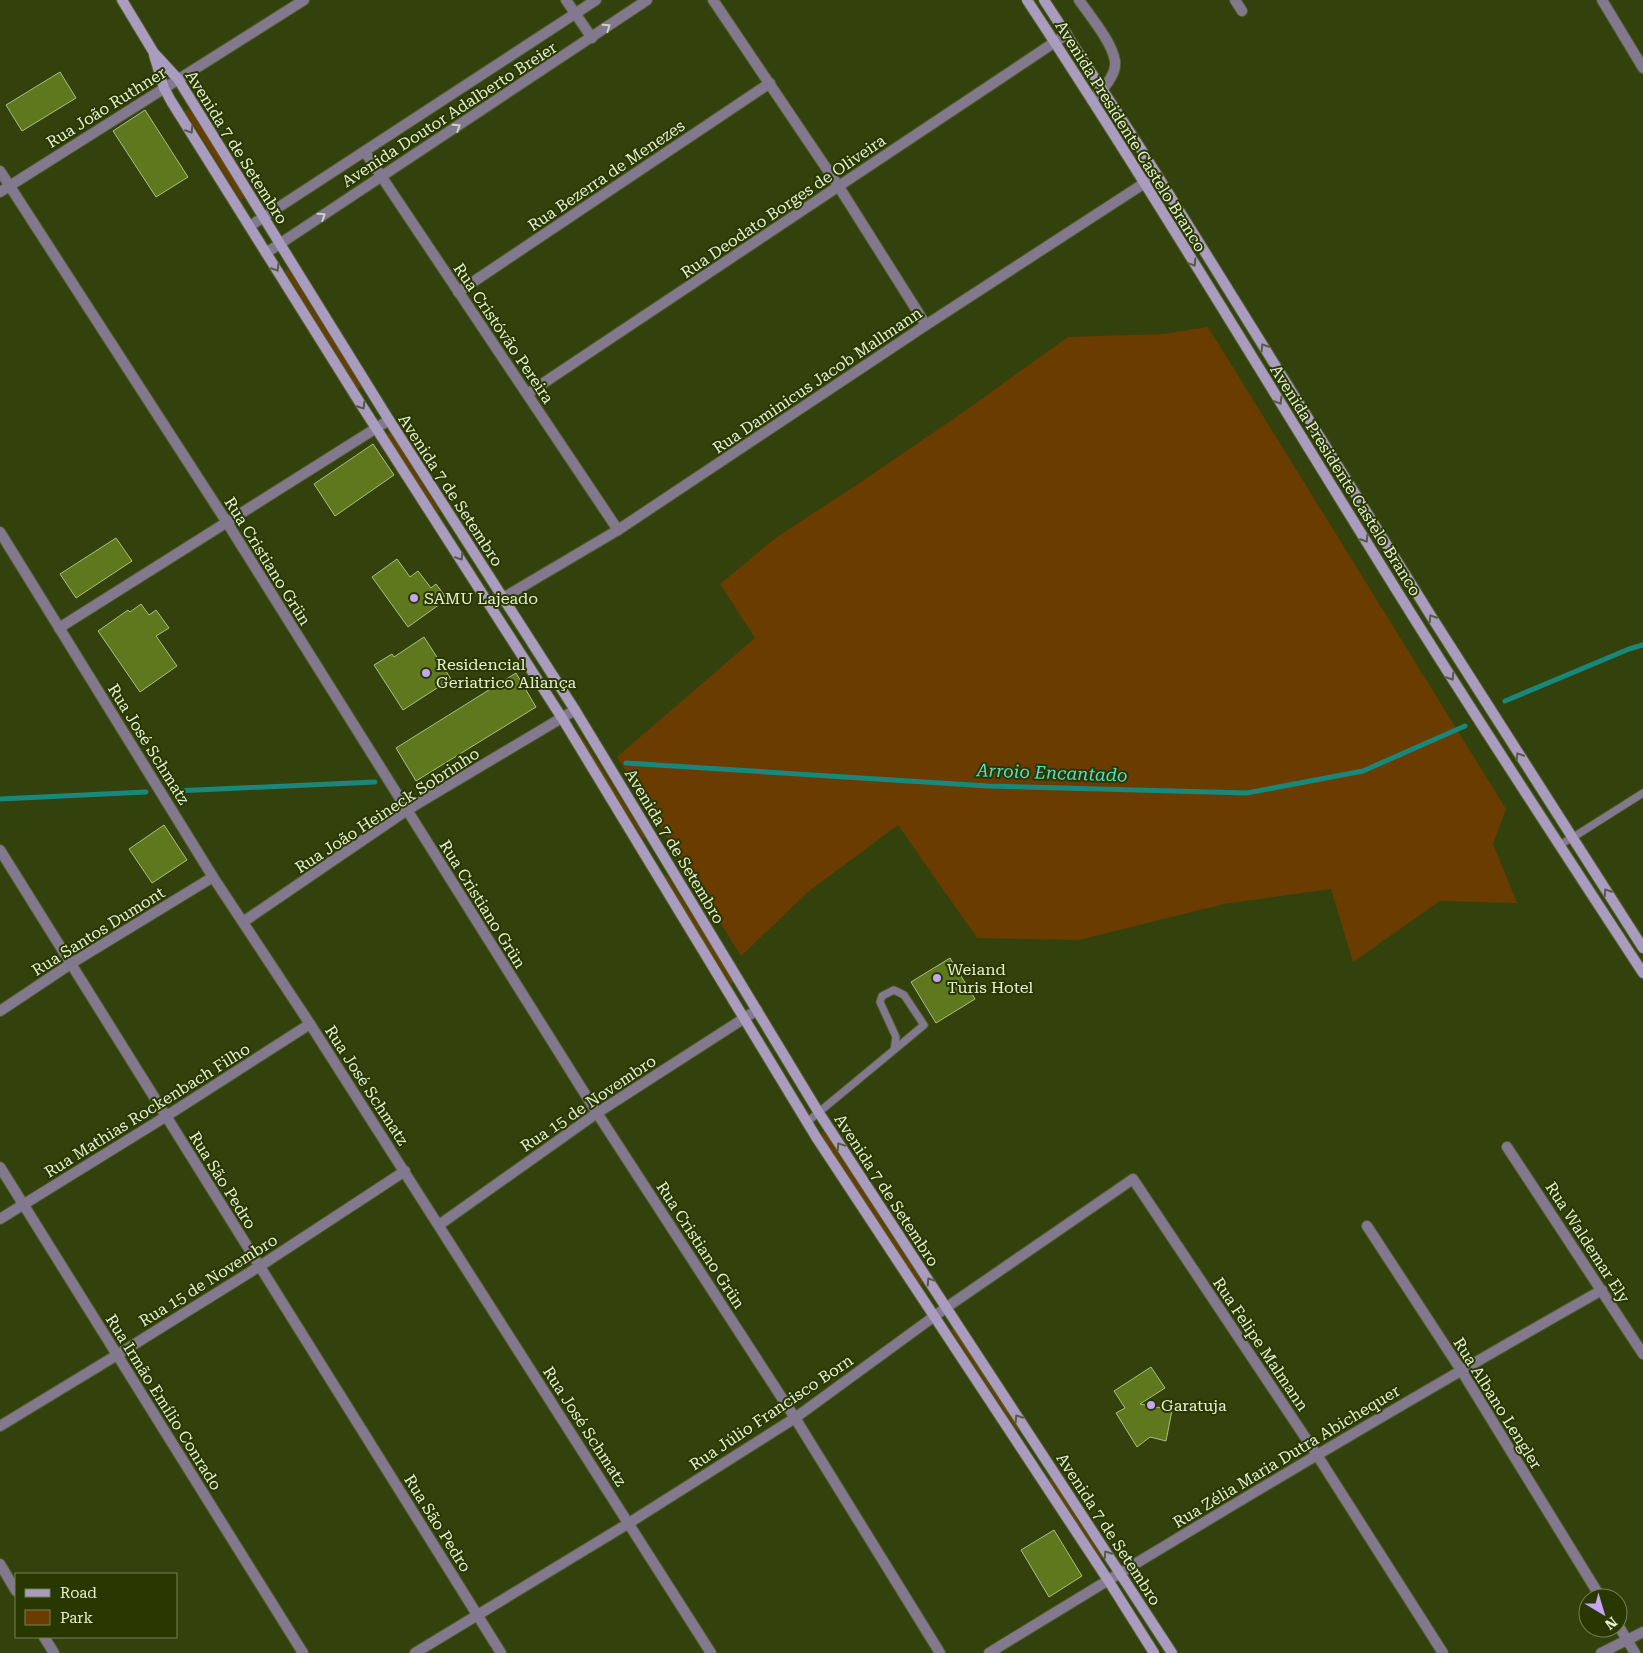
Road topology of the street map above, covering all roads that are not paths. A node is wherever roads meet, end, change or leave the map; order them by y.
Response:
1 (122, 0) edge
2 (304, 0) edge
3 (566, 0) edge
4 (596, 0) edge
5 (647, 0) edge
6 (713, 0) edge
7 (1027, 0) edge
8 (1044, 0) edge
9 (1079, 0) edge
10 (1235, 0) edge
11 (1602, 0) edge
12 (1242, 11) dead end
13 (576, 14) junction
14 (1067, 34) junction
15 (592, 38) junction
16 (1055, 43) junction
17 (154, 53) junction
18 (1643, 68) edge
19 (178, 79) junction
20 (770, 83) junction
21 (164, 88) junction
22 (1102, 89) junction
23 (1092, 100) junction
24 (365, 152) junction
25 (0, 171) edge
26 (1157, 175) junction
27 (381, 177) junction
28 (1144, 184) junction
29 (10, 186) junction
30 (839, 187) junction
31 (0, 192) edge
32 (264, 217) junction
33 (250, 226) junction
34 (280, 244) junction
35 (266, 253) junction
36 (458, 292) junction
37 (926, 325) junction
38 (527, 394) junction
39 (389, 420) junction
40 (376, 428) junction
41 (226, 521) junction
42 (618, 530) junction
43 (459, 531) junction
44 (0, 532) edge
45 (448, 538) junction
46 (503, 598) junction
47 (492, 607) junction
48 (59, 628) junction
49 (575, 710) junction
50 (562, 718) junction
51 (1643, 794) edge
52 (407, 810) junction
53 (1572, 838) junction
54 (1559, 845) junction
55 (0, 850) edge
56 (213, 877) junction
57 (243, 922) junction
58 (1626, 922) junction
59 (1614, 929) junction
60 (1643, 948) edge
61 (72, 963) junction
62 (1643, 973) edge
63 (757, 1010) junction
64 (0, 1011) edge
65 (744, 1018) junction
66 (310, 1024) junction
67 (894, 1050) junction
68 (598, 1113) junction
69 (819, 1113) junction
70 (166, 1117) junction
71 (808, 1122) junction
72 (1507, 1146) dead end
73 (0, 1166) edge
74 (404, 1172) junction
75 (1133, 1179) joint
76 (25, 1204) junction
77 (0, 1219) edge
78 (439, 1226) junction
79 (1367, 1226) dead end
80 (260, 1266) junction
81 (1602, 1290) junction
82 (947, 1307) junction
83 (934, 1316) junction
84 (1643, 1354) edge
85 (118, 1355) junction
86 (1461, 1370) junction
87 (795, 1418) junction
88 (0, 1426) edge
89 (1039, 1450) junction
90 (1317, 1455) junction
91 (1027, 1457) junction
92 (629, 1523) junction
93 (0, 1564) edge
94 (1119, 1572) junction
95 (1108, 1580) junction
96 (1596, 1588) edge
97 (15, 1589) edge
98 (479, 1616) junction
99 (1643, 1632) edge
100 (45, 1638) edge
101 (1627, 1640) junction
102 (54, 1653) edge
103 (303, 1653) edge
104 (415, 1653) edge
105 (501, 1653) edge
106 (711, 1653) edge
107 (940, 1653) edge
108 (988, 1653) edge
109 (1154, 1653) edge
110 (1172, 1653) edge
111 (1443, 1653) edge
112 (1601, 1653) edge
113 (1635, 1653) edge

1 - 17 main road, Avenida 7 de Setembro
2 - 19 street, Rua João Ruthner
3 - 13 street
4 - 13 street, Avenida Doutor Adalberto Breier
15 -> 5 street, Avenida Doutor Adalberto Breier
6 - 20 street
7 - 16 main road, Avenida Presidente Castelo Branco
8 - 14 main road, Avenida Presidente Castelo Branco
9 - 22 street
10 - 12 street
11 - 18 street
13 - 15 street
13 - 24 street, Avenida Doutor Adalberto Breier
14 - 16 street, Rua Deodato Borges de Oliveira
14 - 22 main road, Avenida Presidente Castelo Branco
27 -> 15 street, Avenida Doutor Adalberto Breier
16 - 23 main road, Avenida Presidente Castelo Branco
16 - 30 street, Rua Deodato Borges de Oliveira
17 - 19 main road, Avenida 7 de Setembro
17 - 21 main road, Avenida 7 de Setembro
19 - 21 street, Rua João Ruthner
19 - 32 main road, Avenida 7 de Setembro
20 - 30 street
20 - 36 street, Rua Bezerra de Menezes
21 - 29 street, Rua João Ruthner
21 -> 33 main road, Avenida 7 de Setembro
22 - 23 street
22 - 26 main road, Avenida Presidente Castelo Branco
23 - 28 main road, Avenida Presidente Castelo Branco
24 - 27 street, Rua Cristóvão Pereira
24 - 32 street, Avenida Doutor Adalberto Breier
25 - 29 street, Rua Cristiano Grün
26 - 28 street, Rua Daminicus Jacob Mallmann
53 -> 26 main road, Avenida Presidente Castelo Branco
34 -> 27 street, Avenida Doutor Adalberto Breier
27 - 36 street, Rua Cristóvão Pereira
28 - 37 street, Rua Daminicus Jacob Mallmann
28 -> 54 main road, Avenida Presidente Castelo Branco
29 - 31 street, Rua João Ruthner
29 - 41 street, Rua Cristiano Grün
30 - 37 street
30 - 38 street, Rua Deodato Borges de Oliveira
32 - 33 street, Avenida Doutor Adalberto Breier
32 - 34 main road, Avenida 7 de Setembro
33 - 35 main road, Avenida 7 de Setembro
34 - 35 street, Avenida Doutor Adalberto Breier
34 - 39 main road, Avenida 7 de Setembro
35 -> 40 main road, Avenida 7 de Setembro
36 - 38 street, Rua Cristóvão Pereira
37 - 42 street, Rua Daminicus Jacob Mallmann
38 - 42 street, Rua Cristóvão Pereira
39 - 40 street
39 - 43 main road, Avenida 7 de Setembro
40 - 41 street
40 - 45 main road, Avenida 7 de Setembro
41 - 48 street
41 - 52 street, Rua Cristiano Grün
42 - 46 street, Rua Daminicus Jacob Mallmann
43 - 45 main road
43 - 46 main road, Avenida 7 de Setembro
44 - 48 street, Rua José Schmatz
45 -> 47 main road, Avenida 7 de Setembro
46 - 47 street, Rua Daminicus Jacob Mallmann
46 - 49 main road, Avenida 7 de Setembro
47 - 50 main road, Avenida 7 de Setembro
48 - 56 street, Rua José Schmatz
49 - 50 street, Rua João Heineck Sobrinho
49 - 63 main road, Avenida 7 de Setembro
50 - 52 street, Rua João Heineck Sobrinho
50 - 65 main road, Avenida 7 de Setembro
51 - 53 lane
52 - 57 street, Rua João Heineck Sobrinho
52 - 68 street, Rua Cristiano Grün
53 - 54 lane
58 -> 53 main road, Avenida Presidente Castelo Branco
54 - 59 main road, Avenida Presidente Castelo Branco
55 - 61 street, Rua São Pedro
56 - 57 street, Rua José Schmatz
56 - 61 street, Rua Santos Dumont
57 - 66 street, Rua José Schmatz
58 - 59 main road
58 - 60 main road, Avenida Presidente Castelo Branco
59 - 62 main road, Avenida Presidente Castelo Branco
61 - 64 street, Rua Santos Dumont
61 - 70 street, Rua São Pedro
63 - 65 street, Rua 15 de Novembro
63 - 69 main road, Avenida 7 de Setembro
65 - 68 street, Rua 15 de Novembro
65 - 71 main road, Avenida 7 de Setembro
66 - 70 street, Rua Mathias Rockenbach Filho
66 - 74 street, Rua José Schmatz
67 - 67 lane
67 - 69 lane
68 - 78 street, Rua 15 de Novembro
68 - 87 street, Rua Cristiano Grün
69 - 71 lane
82 -> 69 main road, Avenida 7 de Setembro
70 - 76 street, Rua Mathias Rockenbach Filho
70 - 80 street, Rua São Pedro
71 - 83 main road, Avenida 7 de Setembro
72 - 81 street, Rua Waldemar Ely
73 - 76 street, Rua Irmão Emílio Conrado
74 - 78 street, Rua José Schmatz
74 - 80 street, Rua 15 de Novembro
75 - 82 street, Rua Júlio Francisco Born
75 - 90 street, Rua Felipe Malmann
76 - 77 street, Rua Mathias Rockenbach Filho
76 - 85 street, Rua Irmão Emílio Conrado
78 - 92 street, Rua José Schmatz
79 - 86 street, Rua Albano Lengler
80 - 85 street, Rua 15 de Novembro
80 - 98 street, Rua São Pedro
81 - 84 street, Rua Waldemar Ely
81 - 86 street, Rua Zélia Maria Dutra Abichequer
82 - 83 street, Rua Júlio Francisco Born
89 -> 82 main road, Avenida 7 de Setembro
83 - 87 street, Rua Júlio Francisco Born
83 - 91 main road, Avenida 7 de Setembro
85 - 88 street, Rua 15 de Novembro
85 - 103 street, Rua Irmão Emílio Conrado
86 - 90 street, Rua Zélia Maria Dutra Abichequer
86 - 96 street, Rua Albano Lengler
87 - 92 street, Rua Júlio Francisco Born
87 - 107 street, Rua Cristiano Grün
89 - 91 main road
94 -> 89 main road, Avenida 7 de Setembro
90 - 94 street, Rua Zélia Maria Dutra Abichequer
90 - 111 street, Rua Felipe Malmann
91 - 95 main road, Avenida 7 de Setembro
92 - 98 street, Rua Júlio Francisco Born
92 - 106 street, Rua José Schmatz
93 - 97 street
94 - 95 street, Rua Zélia Maria Dutra Abichequer
94 - 110 main road, Avenida 7 de Setembro
95 - 108 street, Rua Zélia Maria Dutra Abichequer
95 - 109 main road, Avenida 7 de Setembro
98 - 104 street, Rua Júlio Francisco Born
98 - 105 street, Rua São Pedro
99 - 101 street
100 - 102 street
101 - 112 street
101 - 113 street

